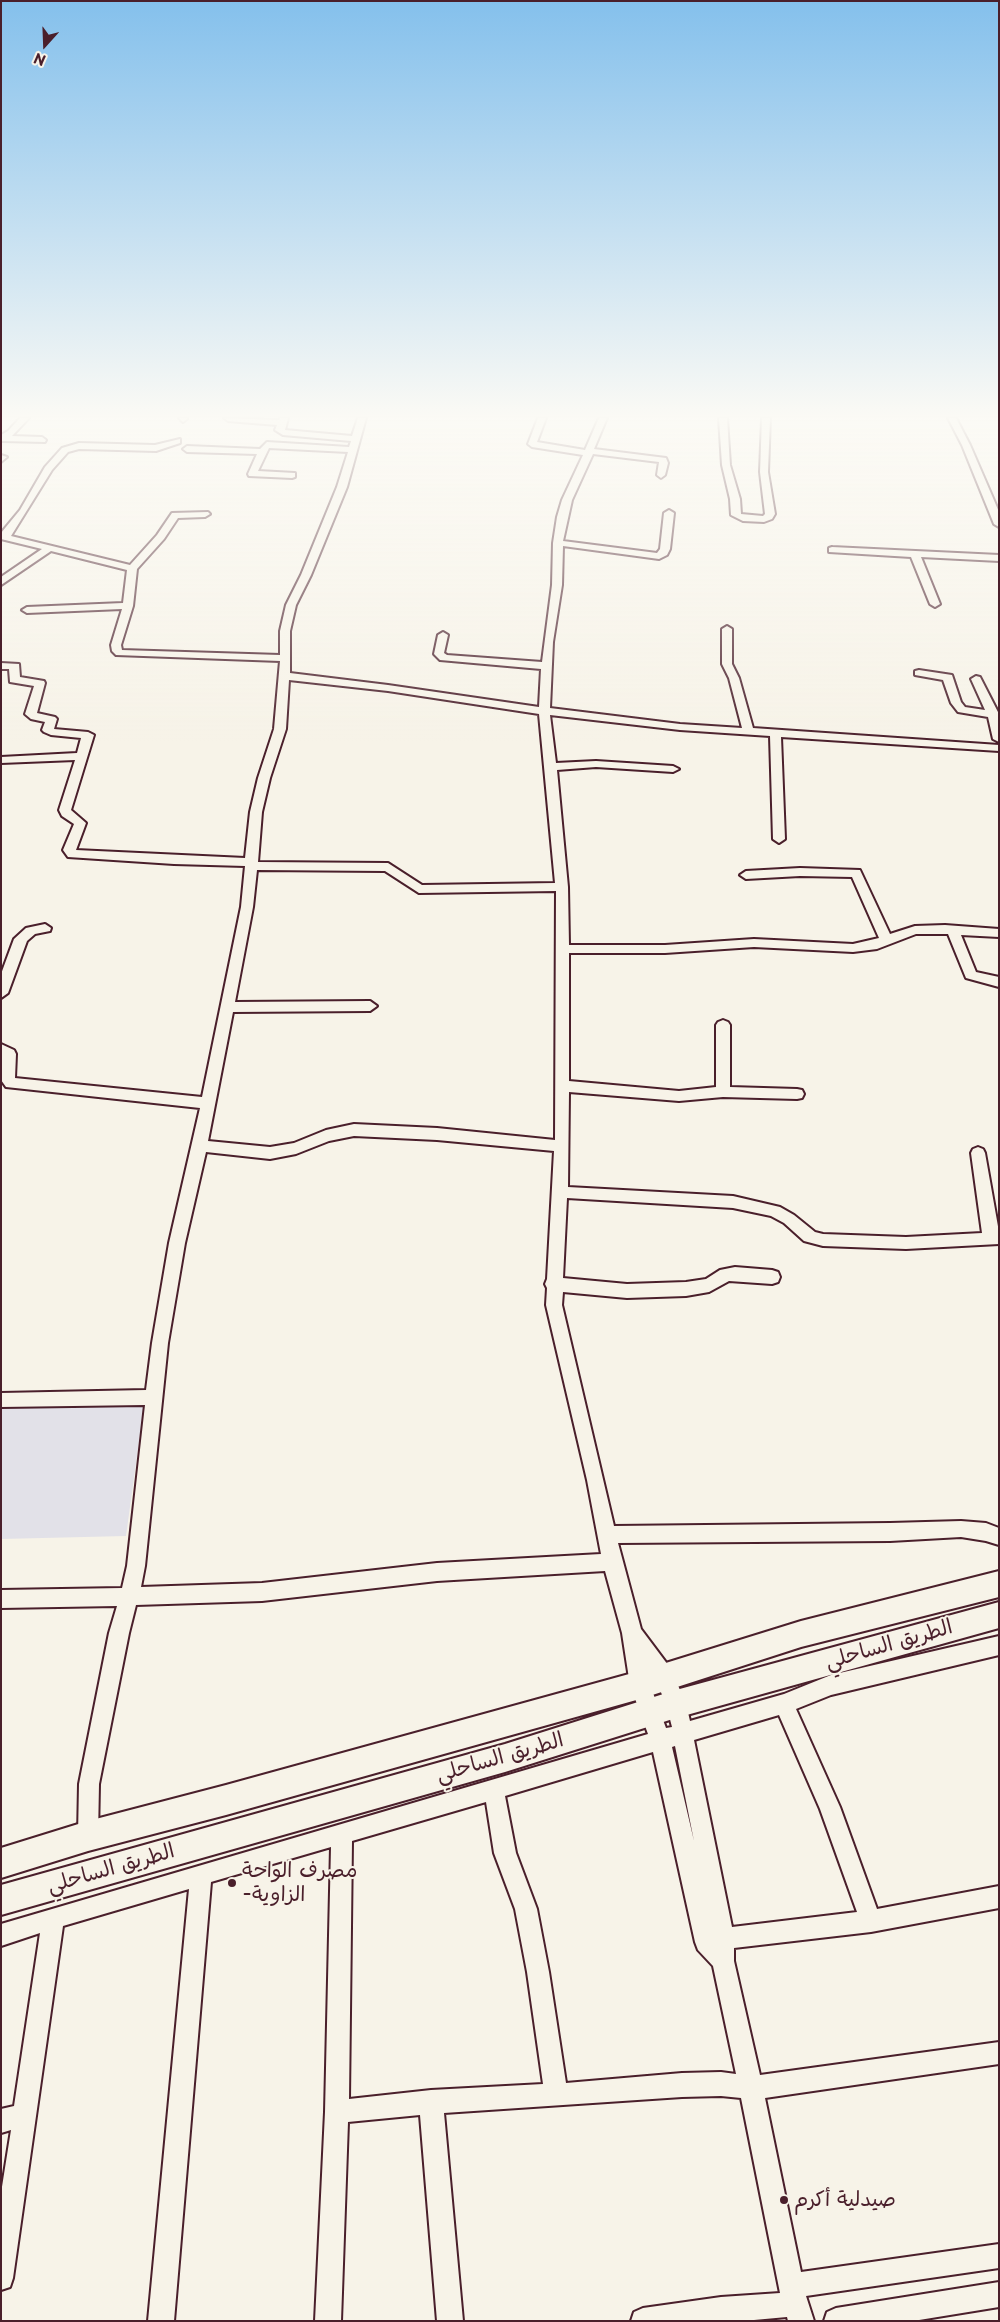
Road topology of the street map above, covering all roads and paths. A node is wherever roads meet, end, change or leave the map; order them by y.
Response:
1 (167, 526) edge
2 (326, 526) edge
3 (561, 526) edge
4 (667, 526) edge
5 (3, 536) edge
6 (558, 543) junction
7 (48, 549) junction
8 (832, 550) dead end
9 (914, 553) junction
10 (999, 558) edge
11 (132, 568) junction
12 (1, 582) edge
13 (934, 604) dead end
14 (128, 606) junction
15 (27, 610) dead end
16 (727, 630) dead end
17 (443, 635) dead end
18 (284, 658) junction
19 (1, 666) edge
20 (547, 666) junction
21 (919, 673) dead end
22 (284, 676) junction
23 (976, 679) dead end
24 (544, 711) junction
25 (993, 714) junction
26 (748, 731) junction
27 (775, 732) junction
28 (999, 739) edge
29 (999, 748) edge
30 (81, 756) junction
31 (1, 760) edge
32 (549, 767) junction
33 (673, 769) dead end
34 (779, 839) dead end
35 (252, 864) junction
36 (746, 875) dead end
37 (562, 887) junction
38 (45, 928) dead end
39 (953, 930) junction
40 (999, 933) edge
41 (887, 940) junction
42 (562, 949) junction
43 (999, 982) edge
44 (1, 993) edge
45 (370, 1006) dead end
46 (226, 1007) junction
47 (723, 1025) dead end
48 (1, 1049) edge
49 (562, 1086) junction
50 (723, 1092) junction
51 (797, 1094) dead end
52 (208, 1103) junction
53 (200, 1146) junction
54 (562, 1146) junction
55 (978, 1153) dead end
56 (559, 1192) junction
57 (995, 1238) edge
58 (772, 1277) dead end
59 (553, 1284) junction
60 (155, 1397) junction
61 (1, 1400) edge
62 (607, 1536) junction
63 (999, 1537) edge
64 (612, 1562) junction
65 (999, 1584) edge
66 (130, 1595) junction
67 (1, 1599) edge
68 (999, 1615) edge
69 (999, 1645) edge
70 (652, 1680) junction
71 (784, 1704) junction
72 (662, 1719) junction
73 (683, 1733) junction
74 (494, 1789) junction
75 (342, 1835) junction
76 (88, 1836) junction
77 (1, 1863) edge
78 (201, 1876) junction
79 (999, 1897) edge
80 (1, 1900) edge
81 (53, 1918) junction
82 (871, 1921) junction
83 (1, 1935) edge
84 (717, 1947) junction
85 (999, 2053) edge
86 (752, 2088) junction
87 (556, 2096) junction
88 (431, 2102) junction
89 (337, 2112) junction
90 (24, 2115) junction
91 (1, 2121) edge
92 (999, 2256) edge
93 (1, 2278) edge
94 (999, 2294) edge
95 (796, 2303) edge
96 (161, 2321) edge
97 (328, 2321) edge
98 (450, 2321) edge
99 (643, 2321) edge
100 (836, 2321) edge

1 - 11 street
2 - 18 street
3 - 6 street
4 - 6 street
5 - 7 street
6 - 20 street
7 - 11 street
7 - 12 street
8 - 9 street
9 - 10 street
9 - 13 street
11 - 14 street
14 - 15 street
14 - 18 street
16 - 26 street
17 - 20 street
18 - 22 street
19 - 30 street
20 - 24 street
21 - 25 street
22 - 24 street
22 - 35 street
23 - 25 street
24 - 26 street
24 - 32 street
25 - 28 street
26 - 27 street
27 - 29 street
27 - 34 street
30 - 31 street
30 - 35 street
32 - 33 street
32 - 37 street
35 - 37 street
35 - 46 street
36 - 41 street
37 - 42 street
38 - 44 street
39 - 40 street
39 - 41 street
39 - 43 street
41 - 42 street
42 - 49 street
45 - 46 street
46 - 52 street
47 - 50 street
48 - 52 street
49 - 50 street
49 - 54 street
50 - 51 street
52 - 53 street
53 - 54 street
53 - 60 street
54 - 56 street
55 - 57 street
56 - 57 street
56 - 59 street
58 - 59 street
59 - 62 street
60 - 61 street
60 - 66 street
62 - 63 street
62 - 64 street
64 - 66 street
64 - 70 street
65 - 70 highway, الطريق الساحلي
66 - 67 street
66 - 76 street
68 - 72 highway, الطريق الساحلي
69 - 71 street
70 - 72 street
70 - 72 street
70 - 76 highway, الطريق الساحلي
71 - 73 street
71 - 82 street
72 - 73 street
72 - 73 street
72 - 74 street
72 - 80 highway, الطريق الساحلي
72 - 84 street
73 - 84 street
74 - 75 street
74 - 87 street
75 - 78 street
75 - 89 street
76 - 77 highway, الطريق الساحلي
78 - 81 street
78 - 96 street
79 - 82 street
81 - 83 street
81 - 90 street
82 - 84 street
84 - 86 street
85 - 86 street
86 - 87 street
86 - 95 street
87 - 88 street
88 - 89 street
88 - 98 street
89 - 97 street
90 - 91 street
90 - 93 street
92 - 95 street
94 - 100 street
95 - 99 street

